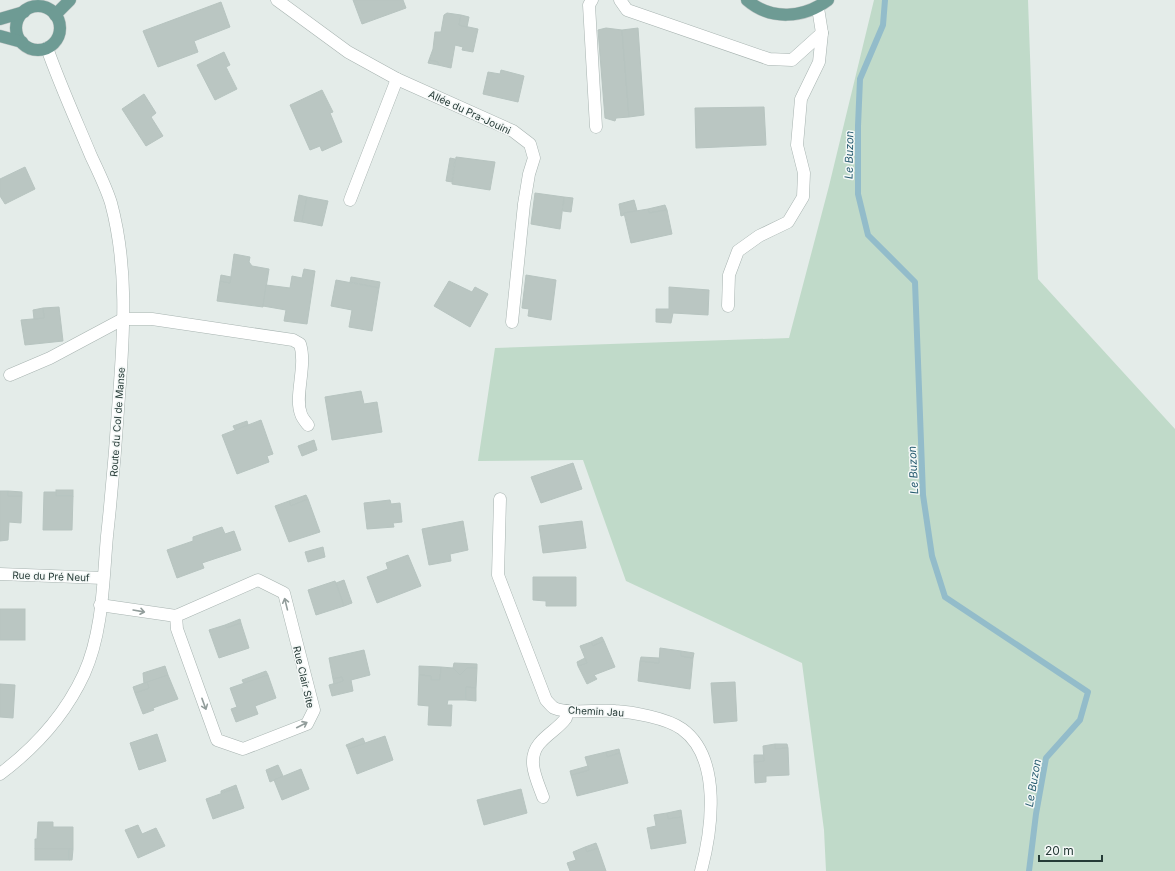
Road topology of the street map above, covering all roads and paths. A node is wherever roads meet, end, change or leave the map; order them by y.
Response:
1 (70, 0) edge
2 (277, 0) edge
3 (592, 0) edge
4 (620, 0) edge
5 (747, 0) edge
6 (828, 0) edge
7 (818, 8) junction
8 (24, 12) junction
9 (55, 15) junction
10 (0, 19) edge
11 (822, 33) junction
12 (0, 36) edge
13 (22, 42) junction
14 (47, 48) junction
15 (397, 80) junction
16 (596, 127) dead end
17 (350, 200) dead end
18 (728, 306) dead end
19 (124, 319) junction
20 (512, 322) dead end
21 (10, 375) dead end
22 (308, 425) dead end
23 (500, 499) dead end
24 (0, 574) edge
25 (103, 578) junction
26 (100, 605) junction
27 (176, 616) junction
28 (567, 710) junction
29 (0, 774) edge
30 (543, 797) dead end
31 (701, 871) edge

1 - 9 main road
2 - 15 street, Allée du Pra-Jouini
3 - 16 street
4 - 11 street
5 - 7 main road
6 - 7 main road
7 - 11 street
8 - 9 main road
8 - 10 main road
8 - 13 main road
9 - 14 main road
11 - 18 street
12 - 13 main road
13 - 14 main road
14 - 19 street, Route du Col de Manse
15 - 17 street
15 - 20 street, Allée du Pra-Jouini
19 - 21 street
19 - 22 street
19 - 25 street, Route du Col de Manse
23 - 28 street, Chemin Jau
24 - 25 street, Rue du Pré Neuf
25 - 26 street, Route du Col de Manse
26 -> 27 street
26 - 29 street, Route du Col de Manse
27 -> 27 street, Rue Clair Site
28 - 30 street
28 - 31 street, Chemin Jau

